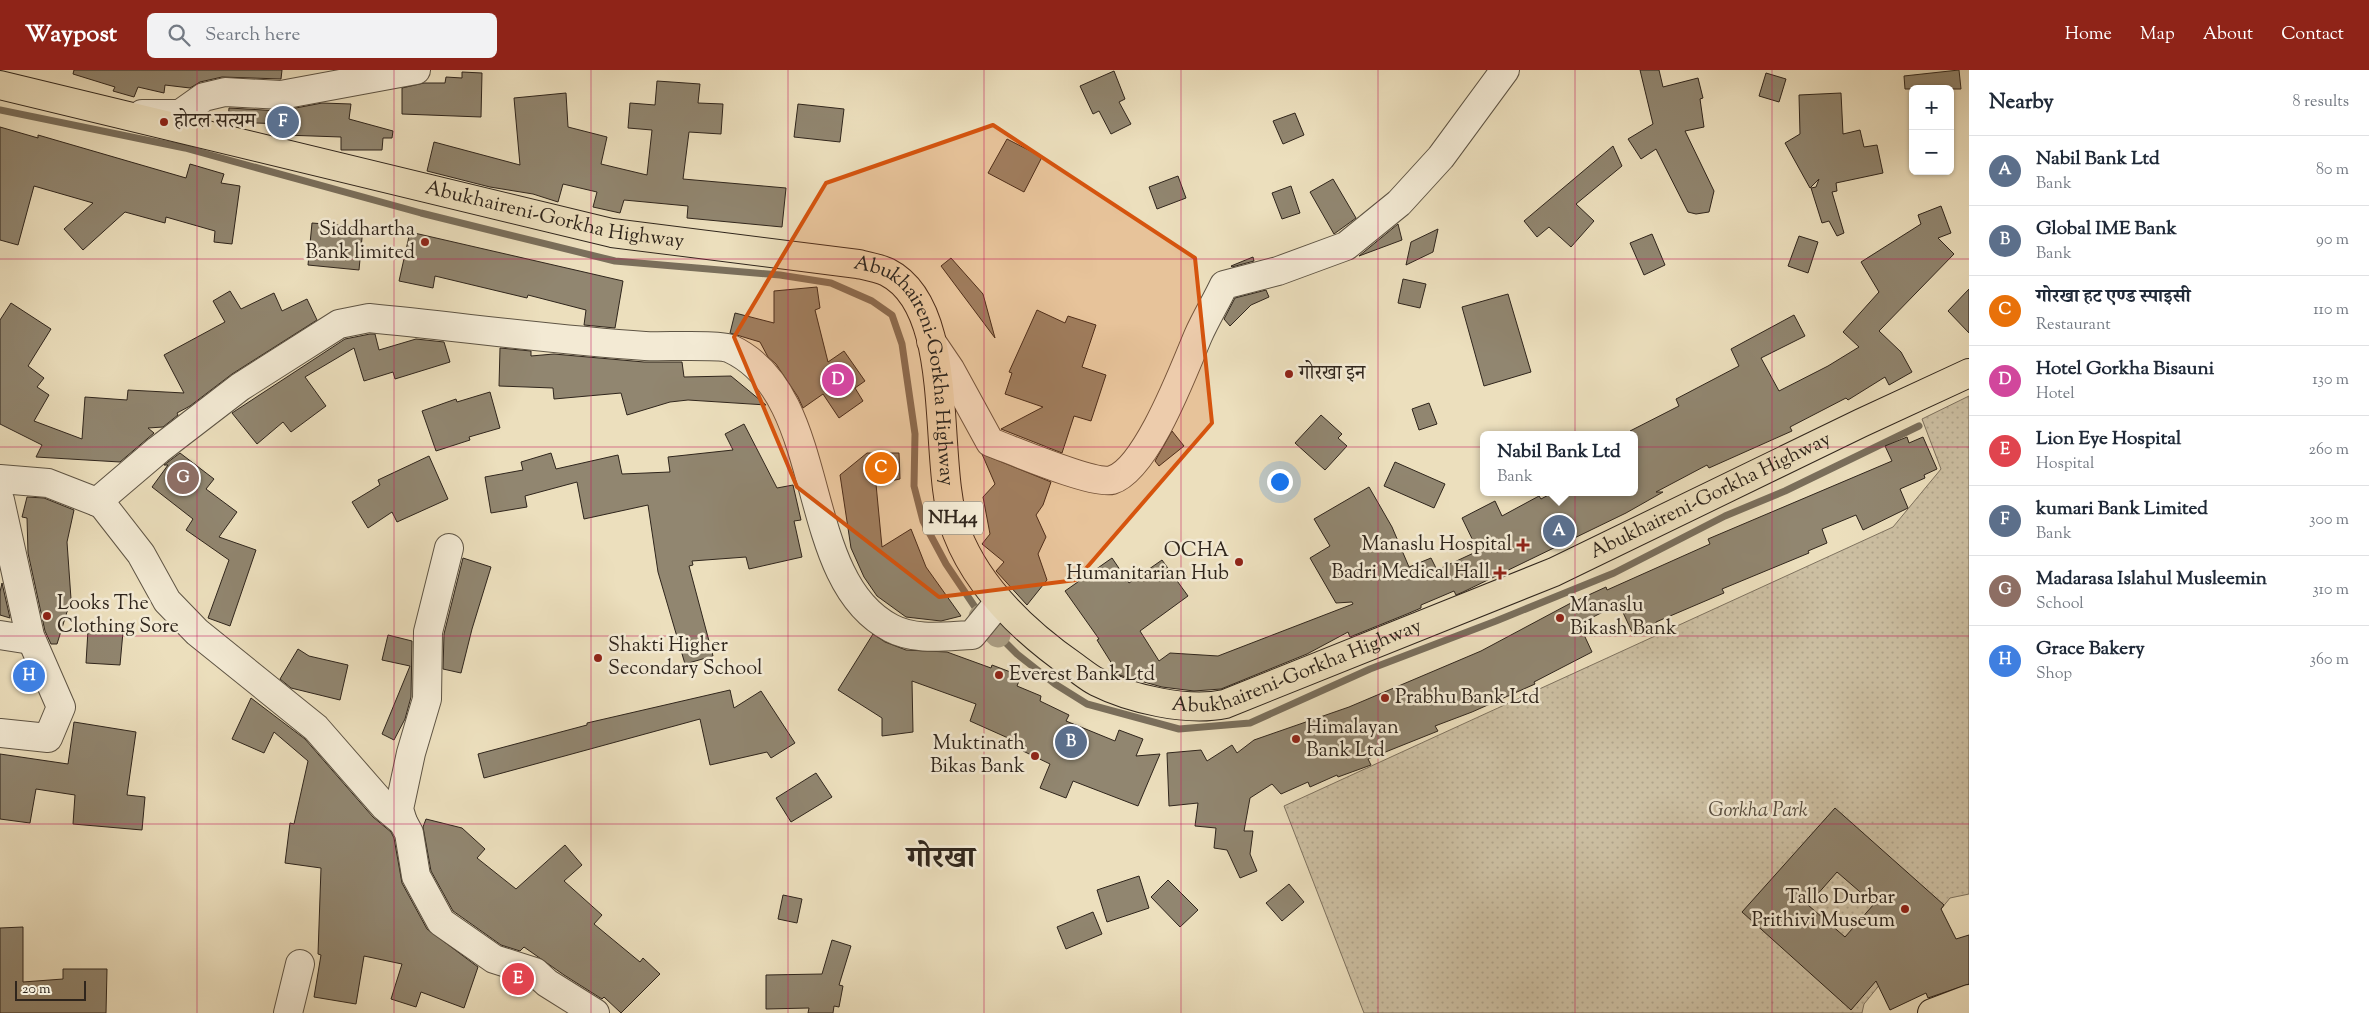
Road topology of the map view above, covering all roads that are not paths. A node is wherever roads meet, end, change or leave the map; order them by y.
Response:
1 (416, 70) edge
2 (1505, 70) edge
3 (0, 85) edge
4 (120, 113) junction
5 (931, 341) junction
6 (1969, 373) edge
7 (0, 479) edge
8 (0, 500) edge
9 (97, 502) junction
10 (449, 548) dead end
11 (999, 602) junction
12 (0, 635) edge
13 (31, 640) junction
14 (0, 733) edge
15 (403, 822) junction
16 (300, 964) dead end
17 (1969, 1000) edge
18 (288, 1013) edge
19 (595, 1013) edge
20 (1932, 1013) edge

1 - 4 street
2 - 5 street
3 - 4 main road, Abukhaireni-Gorkha Highway / NH44
4 - 5 main road, Abukhaireni-Gorkha Highway / NH44
5 - 11 main road, Abukhaireni-Gorkha Highway / NH44
6 - 11 main road, Abukhaireni-Gorkha Highway / NH44
7 - 9 street
8 - 13 street
9 - 11 street
9 - 15 street
10 - 15 street
12 - 13 street
13 - 14 street
15 - 19 street
16 - 18 street
17 - 20 main road

